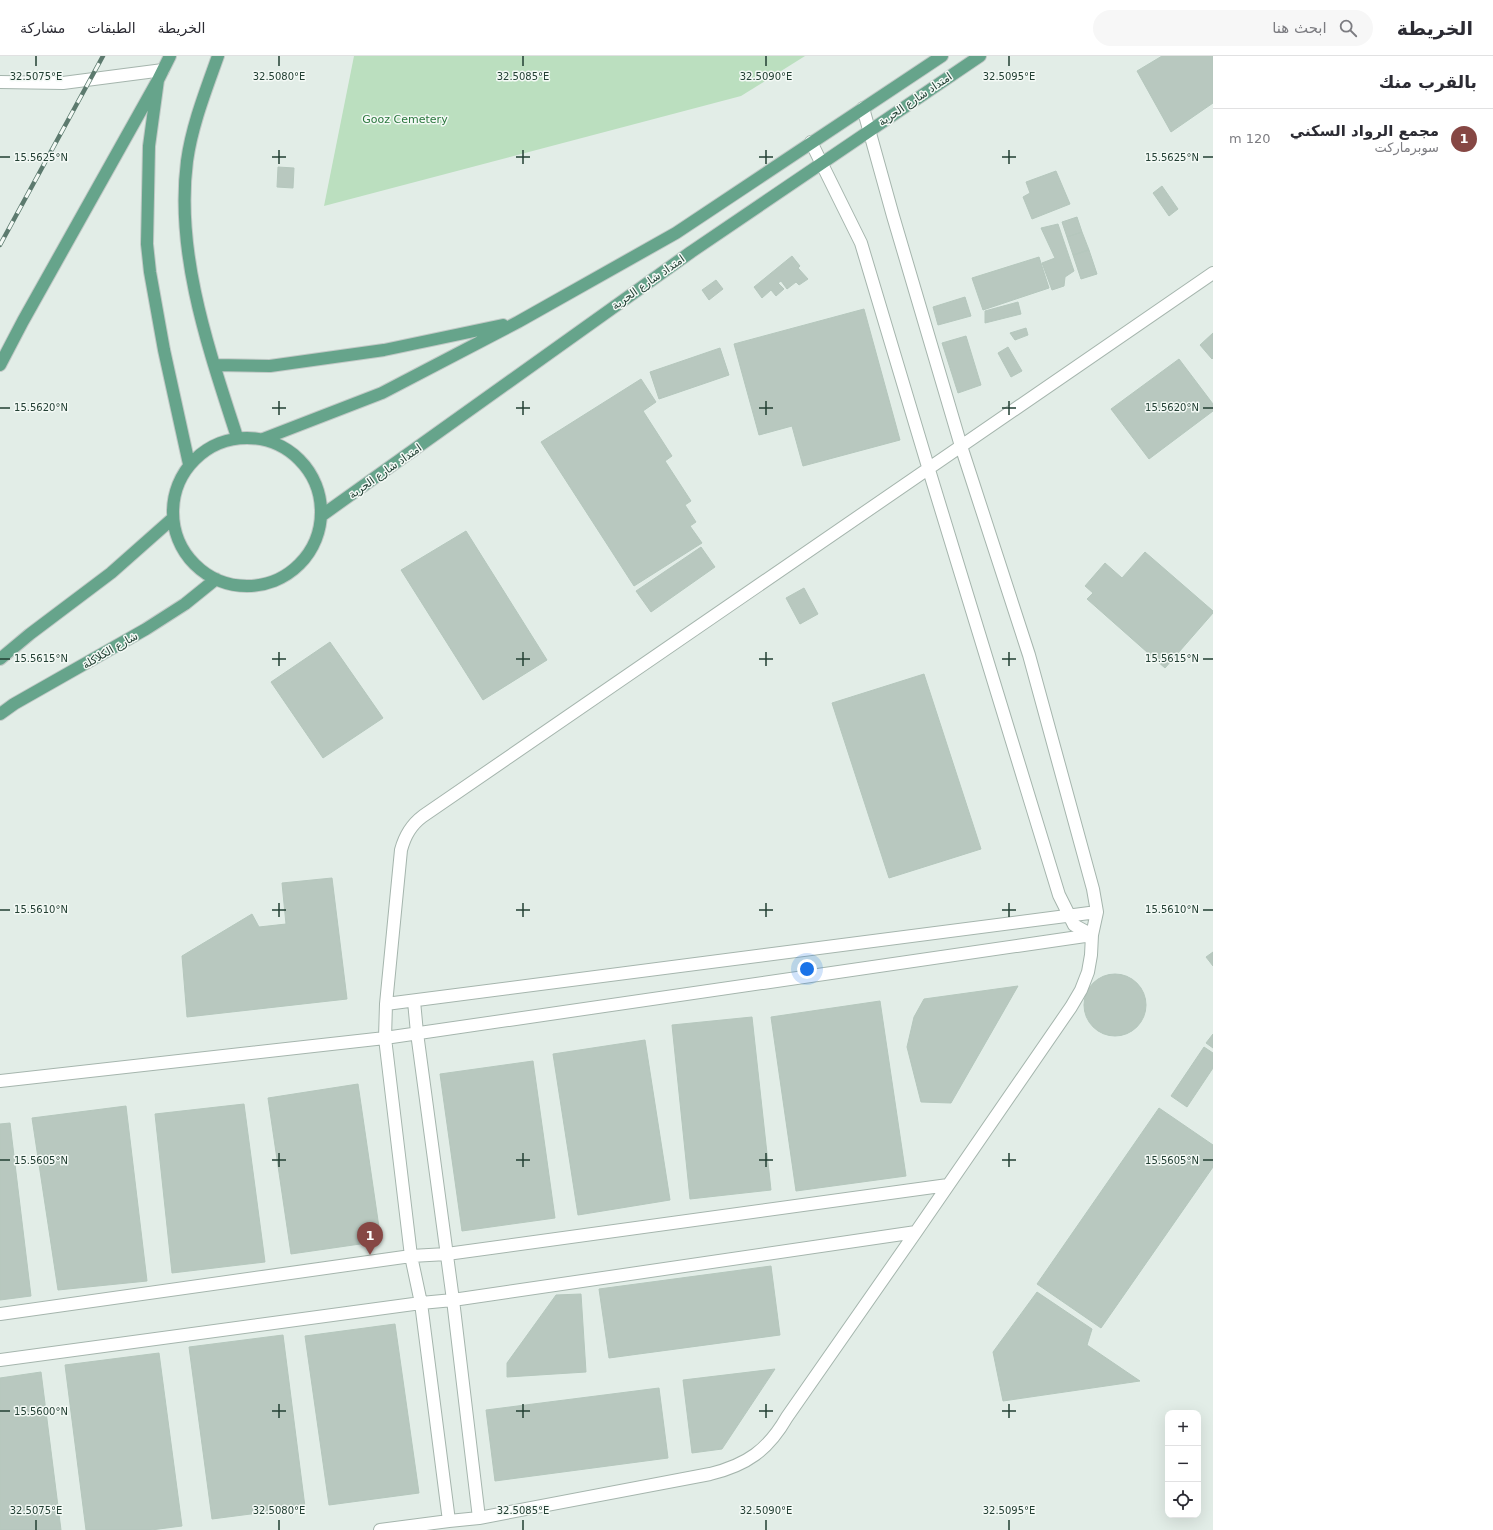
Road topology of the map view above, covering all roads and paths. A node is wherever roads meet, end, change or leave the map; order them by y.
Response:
1 (170, 56) edge
2 (218, 56) edge
3 (942, 56) edge
4 (980, 56) edge
5 (160, 75) junction
6 (0, 82) edge
7 (863, 108) junction
8 (869, 131) junction
9 (811, 142) junction
10 (822, 163) junction
11 (1213, 273) edge
12 (518, 322) junction
13 (0, 365) edge
14 (215, 365) junction
15 (237, 438) junction
16 (263, 439) junction
17 (961, 446) junction
18 (190, 464) junction
19 (929, 470) junction
20 (321, 516) junction
21 (172, 519) junction
22 (216, 579) junction
23 (0, 659) edge
24 (0, 714) edge
25 (1097, 912) junction
26 (1069, 916) junction
27 (1092, 935) junction
28 (414, 1001) junction
29 (386, 1004) junction
30 (417, 1033) junction
31 (385, 1038) junction
32 (0, 1081) edge
33 (948, 1185) junction
34 (916, 1232) junction
35 (447, 1254) junction
36 (411, 1256) junction
37 (453, 1300) junction
38 (421, 1303) junction
39 (0, 1314) edge
40 (0, 1360) edge
41 (479, 1518) junction
42 (449, 1520) junction
43 (380, 1530) edge

1 - 5 main road
2 - 14 main road
3 - 7 main road
4 - 8 main road, امتداد شارع الحرية
5 - 6 street
5 - 13 main road
5 - 18 main road
7 - 8 street
7 - 9 main road
8 - 10 main road, امتداد شارع الحرية
8 - 17 street
9 - 10 street
9 - 12 main road
10 - 19 street
10 - 20 main road, امتداد شارع الحرية
11 - 17 street
12 - 14 main road
12 - 16 main road
14 - 15 main road
15 - 16 main road
15 - 18 main road
16 - 20 main road
17 - 19 street
17 - 25 street
18 - 21 main road
19 - 26 street
19 - 29 street
20 - 22 main road
21 - 22 main road
21 - 23 main road
22 - 24 main road, شارع الكلاكلة
25 - 26 street
25 - 27 street
26 - 27 street
26 - 28 street
27 - 30 street
27 - 33 street
28 - 29 street
28 - 30 street
29 - 31 street
30 - 31 street
30 - 35 street
31 - 32 street
31 - 36 street
33 - 34 street
33 - 35 street
34 - 37 street
34 - 41 street
35 - 36 street
35 - 37 street
36 - 38 street
36 - 39 street
37 - 38 street
37 - 41 street
38 - 40 street
38 - 42 street
41 - 42 street
42 - 43 street

